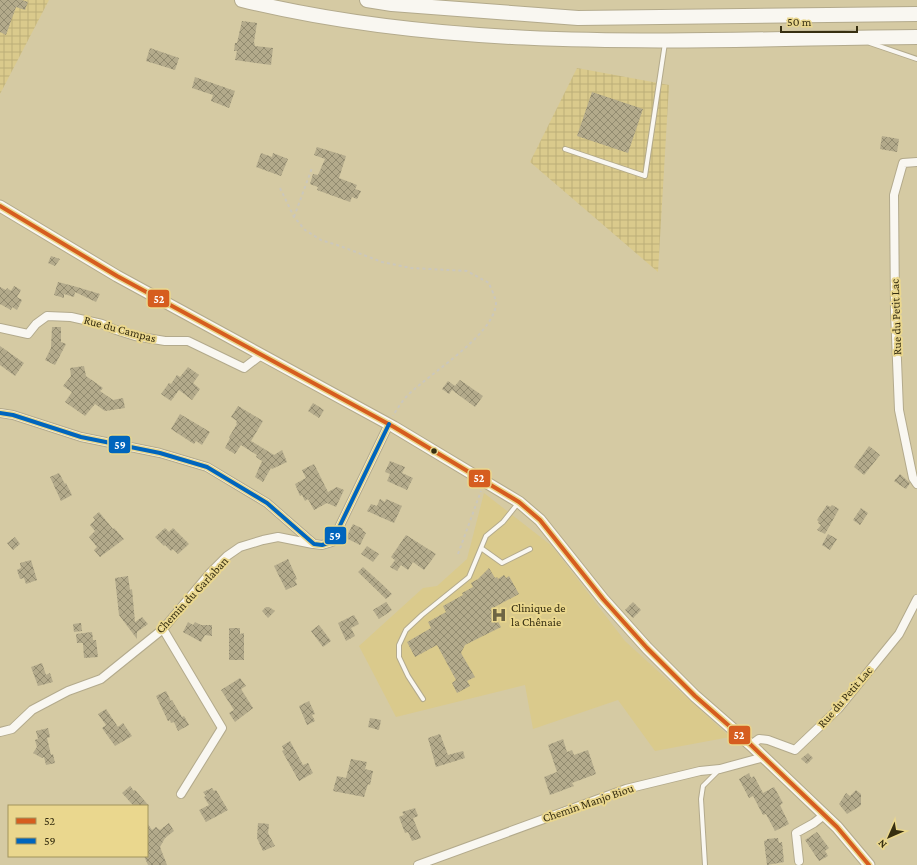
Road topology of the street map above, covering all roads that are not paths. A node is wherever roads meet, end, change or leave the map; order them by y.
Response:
1 (242, 0) edge
2 (368, 0) edge
3 (917, 14) edge
4 (917, 37) edge
5 (857, 38) junction
6 (665, 40) junction
7 (917, 60) edge
8 (565, 149) dead end
9 (917, 162) edge
10 (0, 206) edge
11 (0, 328) edge
12 (261, 355) junction
13 (0, 413) edge
14 (389, 424) junction
15 (917, 484) edge
16 (519, 502) junction
17 (314, 544) junction
18 (481, 548) junction
19 (530, 549) dead end
20 (917, 599) edge
21 (163, 629) junction
22 (423, 699) dead end
23 (0, 732) edge
24 (751, 745) junction
25 (764, 757) junction
26 (720, 769) junction
27 (181, 794) dead end
28 (824, 814) junction
29 (799, 861) dead end
30 (418, 865) edge
31 (705, 865) edge
32 (868, 865) edge

1 - 6 highway
2 - 3 highway
4 - 5 highway
5 - 6 highway
5 - 7 lane
6 - 8 lane
9 - 15 street, Rue du Petit Lac
10 - 12 main road
11 - 12 street, Rue du Campas
12 - 14 main road
13 - 17 street
14 - 16 main road
14 - 17 street
16 - 18 lane
16 - 24 main road
17 - 21 street, Chemin du Garlaban
18 - 19 lane
18 - 22 lane
20 - 24 street, Rue du Petit Lac
21 - 23 street, Chemin du Garlaban
21 - 27 street
24 - 25 main road
25 - 26 street, Chemin Manjo Biou
25 - 28 main road
26 - 30 street, Chemin Manjo Biou
26 - 31 lane
28 - 29 street
28 - 32 main road

